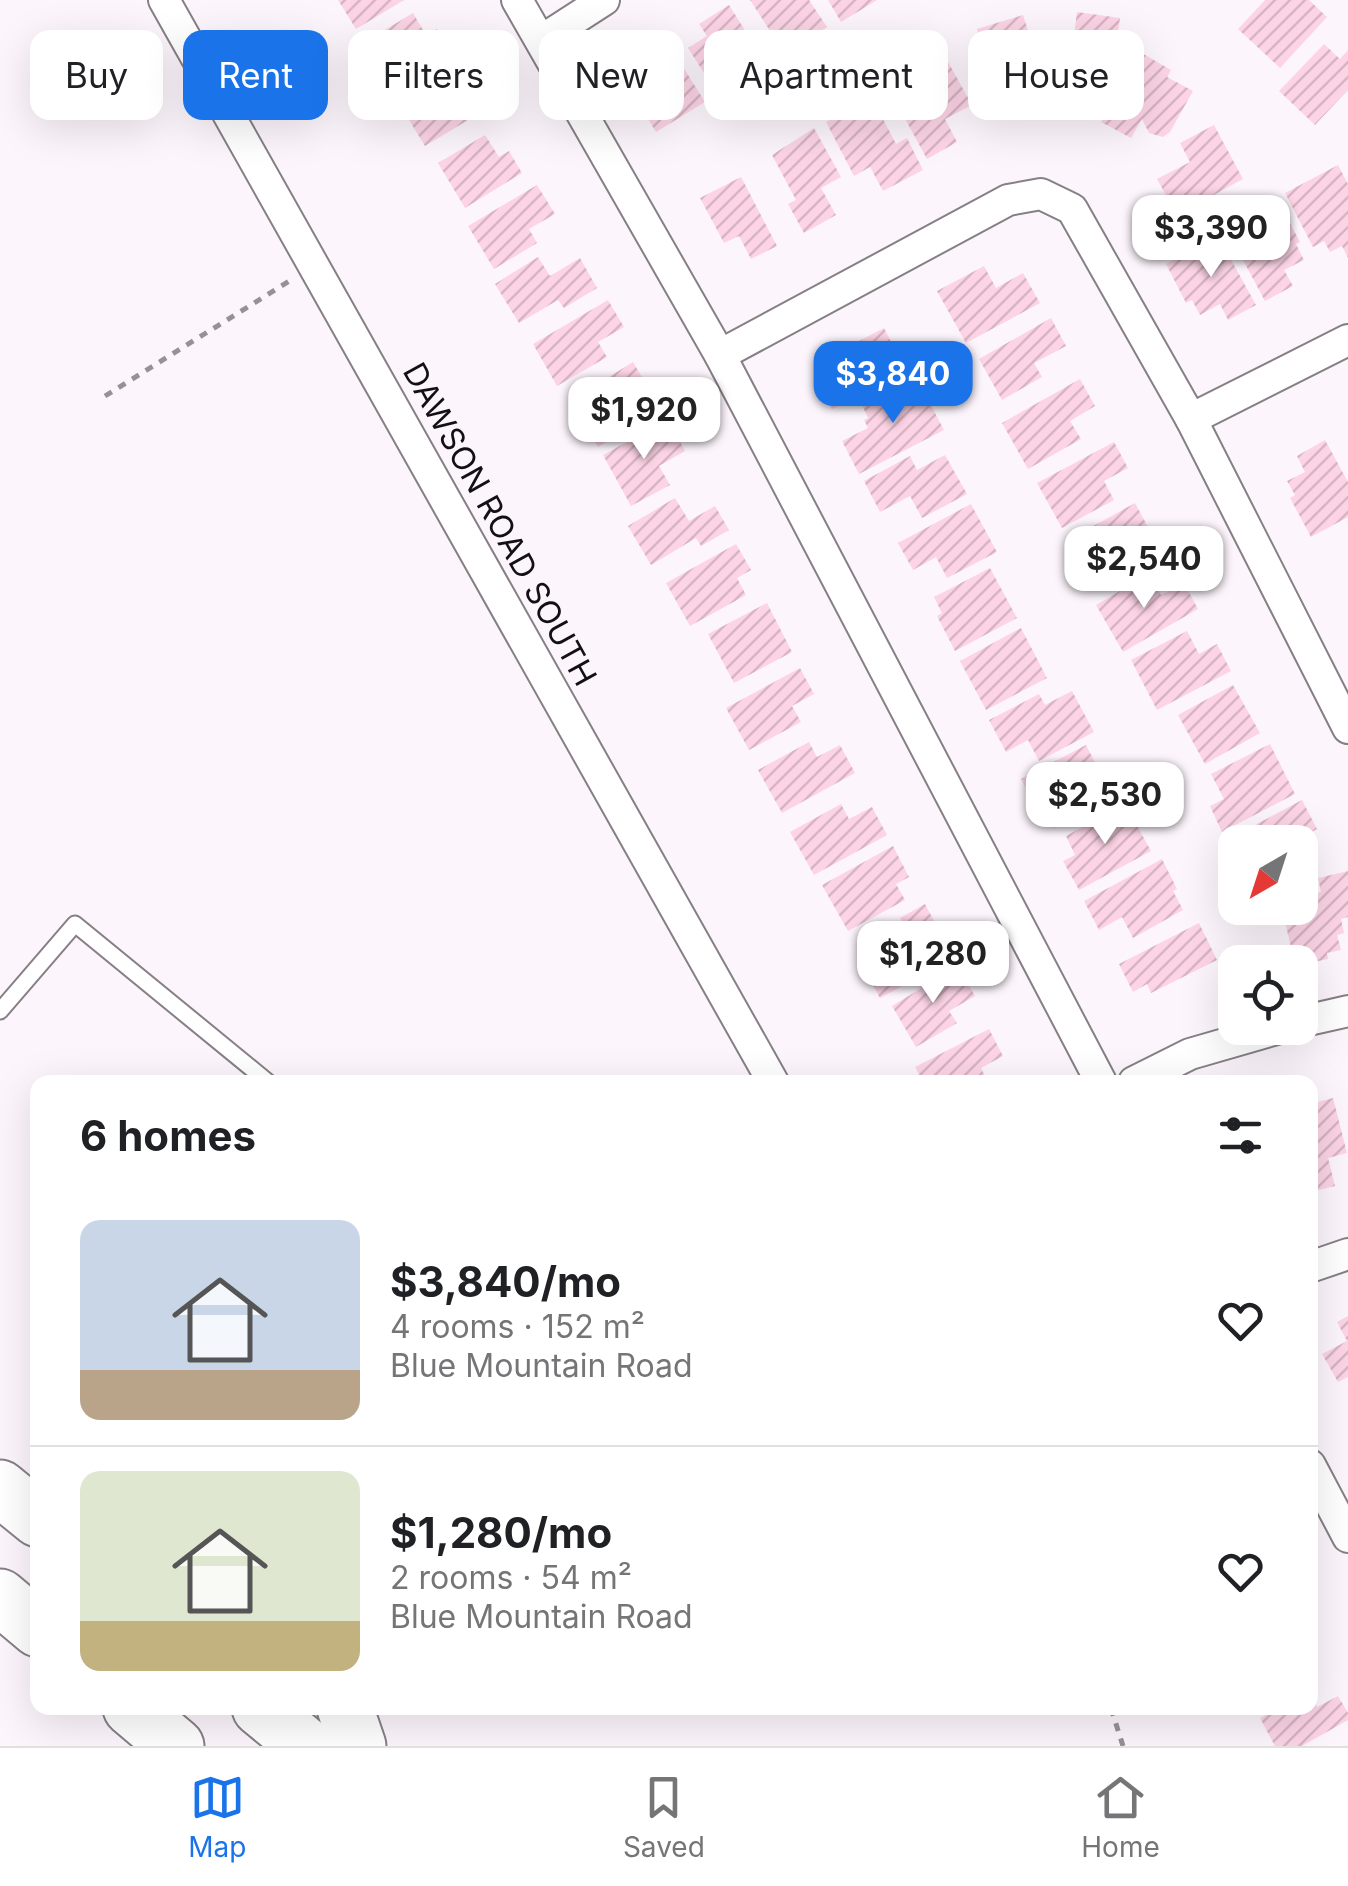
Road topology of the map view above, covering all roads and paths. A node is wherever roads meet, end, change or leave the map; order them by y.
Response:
1 (164, 0) edge
2 (517, 0) edge
3 (604, 0) edge
4 (558, 30) edge
5 (539, 35) edge
6 (587, 120) edge
7 (315, 266) junction
8 (1348, 340) edge
9 (720, 354) junction
10 (105, 396) dead end
11 (1190, 419) junction
12 (1348, 728) edge
13 (0, 1011) edge
14 (1348, 1011) edge
15 (1318, 1018) edge
16 (1221, 1045) edge
17 (259, 1075) edge
18 (770, 1075) edge
19 (1098, 1075) edge
20 (1148, 1075) edge
21 (1348, 1254) edge
22 (1318, 1263) edge
23 (1318, 1480) edge
24 (0, 1488) edge
25 (30, 1513) edge
26 (1348, 1537) edge
27 (0, 1597) edge
28 (30, 1622) edge
29 (138, 1715) edge
30 (268, 1715) edge
31 (347, 1715) edge
32 (1113, 1715) edge
33 (176, 1746) edge
34 (306, 1746) edge
35 (358, 1746) edge
36 (1123, 1746) edge

1 - 7 street, DAWSON ROAD SOUTH
2 - 5 street
3 - 4 street
6 - 9 street
7 - 10 path
7 - 18 street, DAWSON ROAD SOUTH
8 - 11 street
9 - 11 street
9 - 19 street
11 - 12 street
13 - 17 lane
14 - 15 street
16 - 20 street
21 - 22 street
23 - 26 street
24 - 25 highway
27 - 28 highway
29 - 33 highway
30 - 34 highway
31 - 35 highway
32 - 36 path

